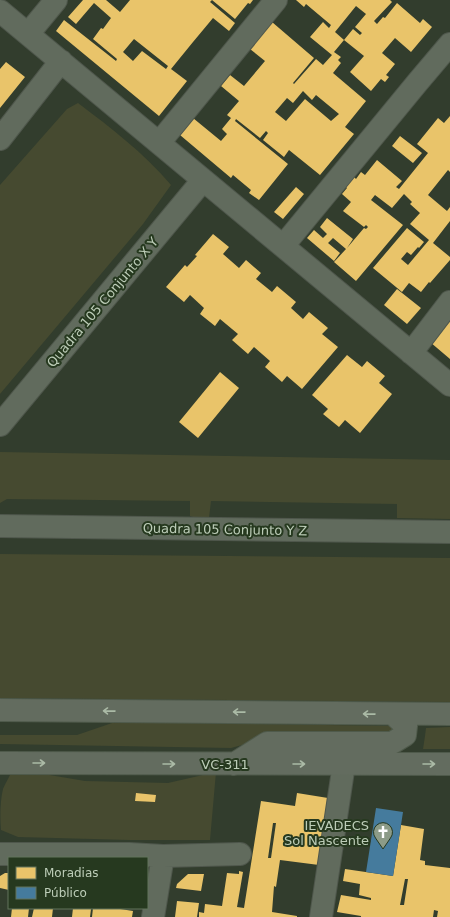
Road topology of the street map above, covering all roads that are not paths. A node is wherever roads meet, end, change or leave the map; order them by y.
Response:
1 (56, 0) edge
2 (276, 0) edge
3 (0, 10) edge
4 (28, 34) junction
5 (450, 44) edge
6 (61, 61) junction
7 (0, 139) edge
8 (159, 143) junction
9 (203, 180) junction
10 (283, 246) junction
11 (450, 302) edge
12 (411, 353) junction
13 (450, 385) edge
14 (0, 425) edge
15 (0, 526) edge
16 (450, 532) edge
17 (0, 710) edge
18 (82, 711) junction
19 (393, 714) junction
20 (450, 714) edge
21 (0, 718) edge
22 (234, 764) junction
23 (344, 764) junction
24 (450, 764) edge
25 (1, 767) edge
26 (0, 854) edge
27 (240, 854) dead end
28 (163, 856) junction
29 (153, 917) edge
30 (321, 917) edge

1 - 4 street
2 - 8 street
3 - 4 street
4 - 6 street
5 - 10 street
6 - 7 street
6 - 8 street
8 - 9 street
9 - 10 street
9 - 14 street, Quadra 105 Conjunto X Y
10 - 12 street
11 - 12 street
12 - 13 street
15 - 16 street, Quadra 105 Conjunto Y Z
17 - 18 main road
19 -> 18 main road
18 - 21 main road
19 - 20 main road
19 - 22 main road
22 -> 23 main road, VC-311
25 -> 22 main road, VC-311
23 -> 24 main road, VC-311
23 - 30 street
26 - 28 street
27 - 28 street
28 - 29 street

